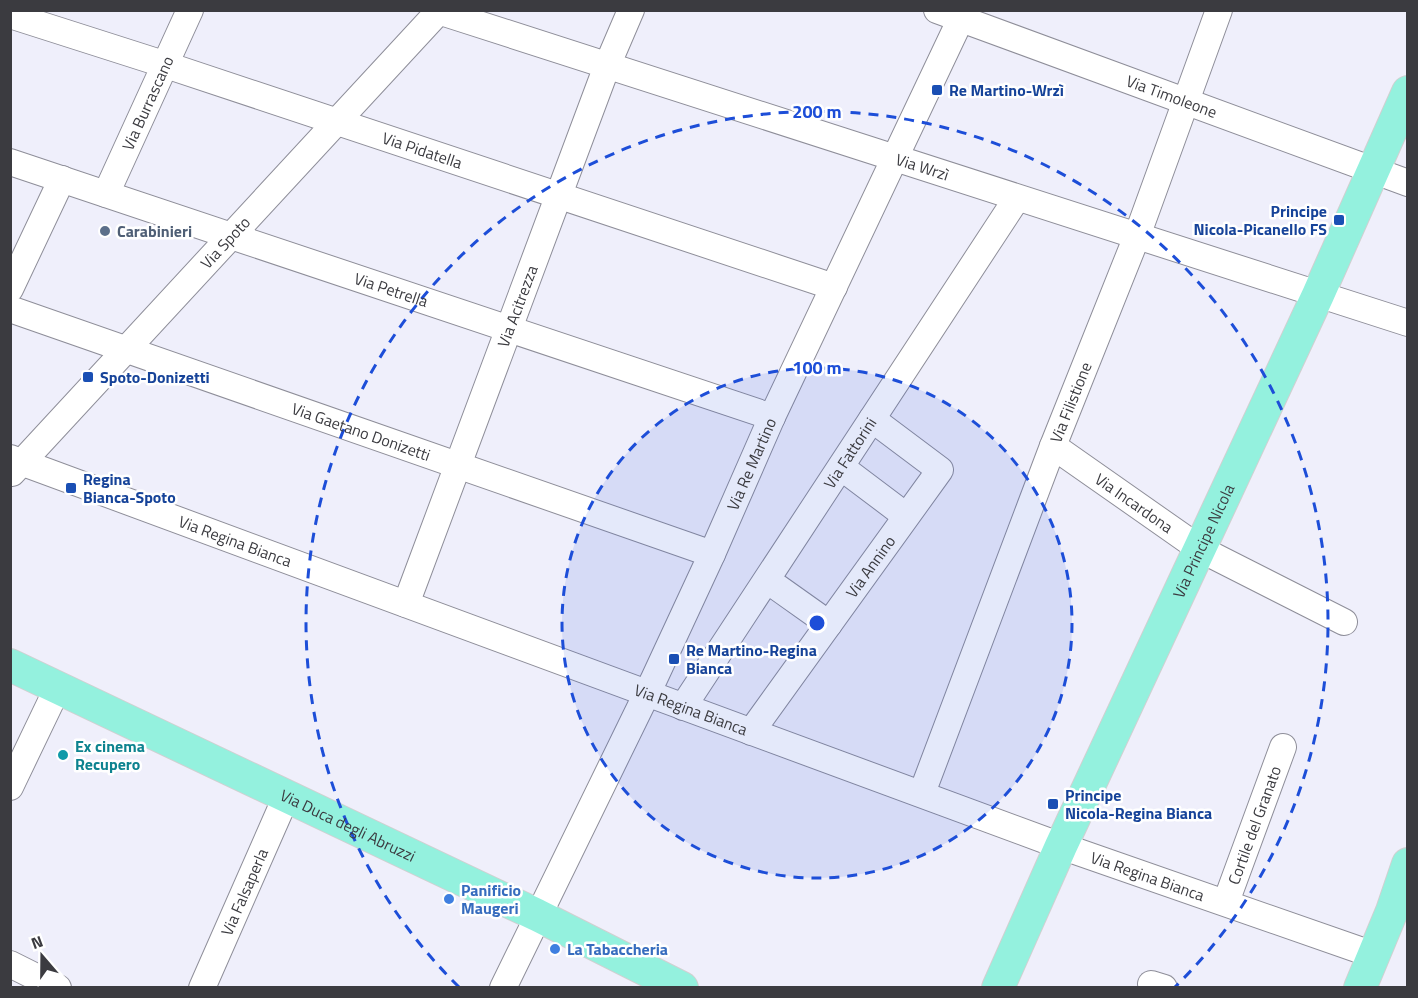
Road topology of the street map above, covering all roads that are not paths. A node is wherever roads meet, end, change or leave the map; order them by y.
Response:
1 (190, 10) edge
2 (631, 10) edge
3 (937, 10) edge
4 (1219, 10) edge
5 (438, 11) edge
6 (10, 15) edge
7 (963, 15) edge
8 (165, 64) junction
9 (608, 66) junction
10 (1407, 92) edge
11 (1186, 102) junction
12 (336, 123) junction
13 (894, 159) junction
14 (10, 162) edge
15 (1372, 170) junction
16 (62, 179) junction
17 (1407, 183) edge
18 (106, 194) junction
19 (559, 196) junction
20 (1017, 198) junction
21 (231, 235) junction
22 (1137, 236) junction
23 (834, 287) junction
24 (10, 289) edge
25 (1318, 295) junction
26 (10, 309) edge
27 (1407, 323) edge
28 (509, 330) junction
29 (126, 349) junction
30 (772, 417) junction
31 (872, 419) junction
32 (1053, 446) junction
33 (14, 465) edge
34 (459, 465) junction
35 (841, 467) junction
36 (906, 516) junction
37 (1200, 549) junction
38 (712, 554) junction
39 (766, 580) junction
40 (406, 604) junction
41 (1344, 622) dead end
42 (829, 624) junction
43 (10, 665) edge
44 (58, 687) junction
45 (647, 694) junction
46 (683, 707) junction
47 (751, 732) junction
48 (1283, 747) dead end
49 (10, 787) edge
50 (922, 793) junction
51 (286, 797) junction
52 (1061, 846) junction
53 (1407, 864) edge
54 (1226, 902) junction
55 (537, 915) junction
56 (1374, 955) junction
57 (10, 964) edge
58 (58, 987) edge
59 (202, 987) edge
60 (503, 987) edge
61 (682, 987) edge
62 (998, 987) edge
63 (1360, 987) edge

1 - 8 street, Via Burrascano
2 - 9 street, Via Acitrezza
3 - 7 street, Via Timoleone
4 - 11 street, Via Filistione
5 - 9 street, Via Wrzì
5 - 12 street, Via Spoto
6 - 8 street, Via Pidatella
7 - 11 street, Via Timoleone
7 - 13 street, Via Re Martino
8 - 12 street, Via Pidatella
8 - 18 street, Via Burrascano
9 - 13 street, Via Wrzì
9 - 19 street, Via Acitrezza
10 - 15 main road, Via Principe Nicola
11 - 15 street, Via Timoleone
11 - 22 street, Via Filistione
12 - 19 street, Via Pidatella
12 - 21 street, Via Spoto
13 - 20 street, Via Wrzì
13 - 23 street, Via Re Martino
14 - 16 street, Via Petrella
15 - 17 street, Via Timoleone
15 - 25 main road, Via Principe Nicola
16 - 18 street, Via Petrella
16 - 24 street
18 - 21 street, Via Petrella
19 - 23 street, Via Pidatella
19 - 28 street, Via Acitrezza
20 - 22 street, Via Wrzì
20 - 31 street, Via Fattorini
21 - 28 street, Via Petrella
21 - 29 street, Via Spoto
22 - 25 street, Via Wrzì
22 - 32 street, Via Filistione
23 - 30 street, Via Re Martino
25 - 27 street, Via Wrzì
25 - 37 main road, Via Principe Nicola
26 - 29 street, Via Gaetano Donizetti
28 - 30 street, Via Petrella
28 - 34 street, Via Acitrezza
29 - 33 street, Via Spoto
29 - 34 street, Via Gaetano Donizetti
30 - 38 street, Via Re Martino
31 - 35 street, Via Fattorini
31 - 36 street, Via Annino
32 - 37 street, Via Incardona
32 - 50 street, Via Filistione
33 - 40 street, Via Regina Bianca
34 - 38 street, Via Gaetano Donizetti
34 - 40 street, Via Acitrezza
35 - 36 street
35 - 39 street, Via Fattorini
36 - 42 street, Via Annino
37 - 41 street, Via Incardona
37 - 52 main road, Via Principe Nicola
38 - 45 street, Via Re Martino
39 - 42 street
39 - 46 street, Via Fattorini
40 - 45 street, Via Regina Bianca
42 - 47 street, Via Annino
43 - 44 main road, Via Duca degli Abruzzi
44 - 49 street
44 - 51 main road, Via Duca degli Abruzzi
45 - 46 street, Via Regina Bianca
45 - 55 street, Via Re Martino
46 - 47 street, Via Regina Bianca
47 - 50 street, Via Regina Bianca
48 - 54 street, Cortile del Granato
50 - 52 street, Via Regina Bianca
51 - 55 main road, Via Duca degli Abruzzi
51 - 59 street, Via Falsaperla
52 - 54 street, Via Regina Bianca
52 - 62 main road, Via Principe Nicola
53 - 56 main road
54 - 56 street, Via Regina Bianca
55 - 60 street, Via Re Martino
55 - 61 main road, Via Duca degli Abruzzi
56 - 63 main road
57 - 58 street

